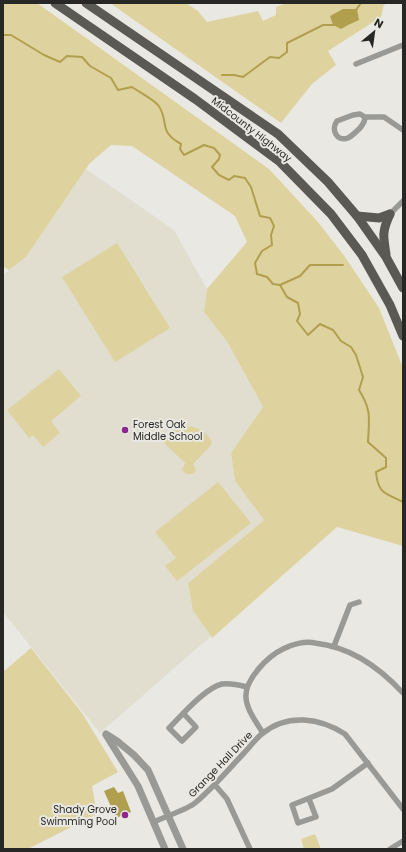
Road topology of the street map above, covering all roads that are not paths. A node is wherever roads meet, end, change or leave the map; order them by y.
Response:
1 (55, 3) edge
2 (86, 3) edge
3 (403, 45) edge
4 (356, 64) dead end
5 (365, 117) junction
6 (403, 130) edge
7 (403, 201) edge
8 (390, 214) junction
9 (357, 216) junction
10 (386, 257) junction
11 (403, 288) edge
12 (403, 336) edge
13 (359, 602) dead end
14 (334, 646) junction
15 (247, 687) junction
16 (403, 693) edge
17 (184, 714) junction
18 (262, 733) junction
19 (368, 763) junction
20 (215, 785) junction
21 (310, 799) junction
22 (403, 809) edge
23 (169, 815) junction
24 (154, 822) junction
25 (403, 841) edge
26 (165, 849) edge
27 (183, 849) edge
28 (250, 849) edge
29 (390, 849) edge

1 - 12 main road, Midcounty Highway
2 - 9 main road, Midcounty Highway
3 - 4 street
5 - 5 street
5 - 6 street
7 - 8 street
8 - 9 main road
8 - 10 main road
9 - 10 main road, Midcounty Highway
10 - 11 main road, Midcounty Highway
13 - 14 street
14 - 15 street
14 - 16 street
15 - 17 street
15 - 18 street
17 - 17 street
18 - 19 street, Grange Hall Drive
18 - 20 street, Grange Hall Drive
19 - 21 street
19 - 22 street, Grange Hall Drive
20 - 23 street, Grange Hall Drive
20 - 28 street
21 - 21 street
23 - 24 street, Grange Hall Drive
23 - 24 street
23 - 27 street
24 - 26 street
25 - 29 street

